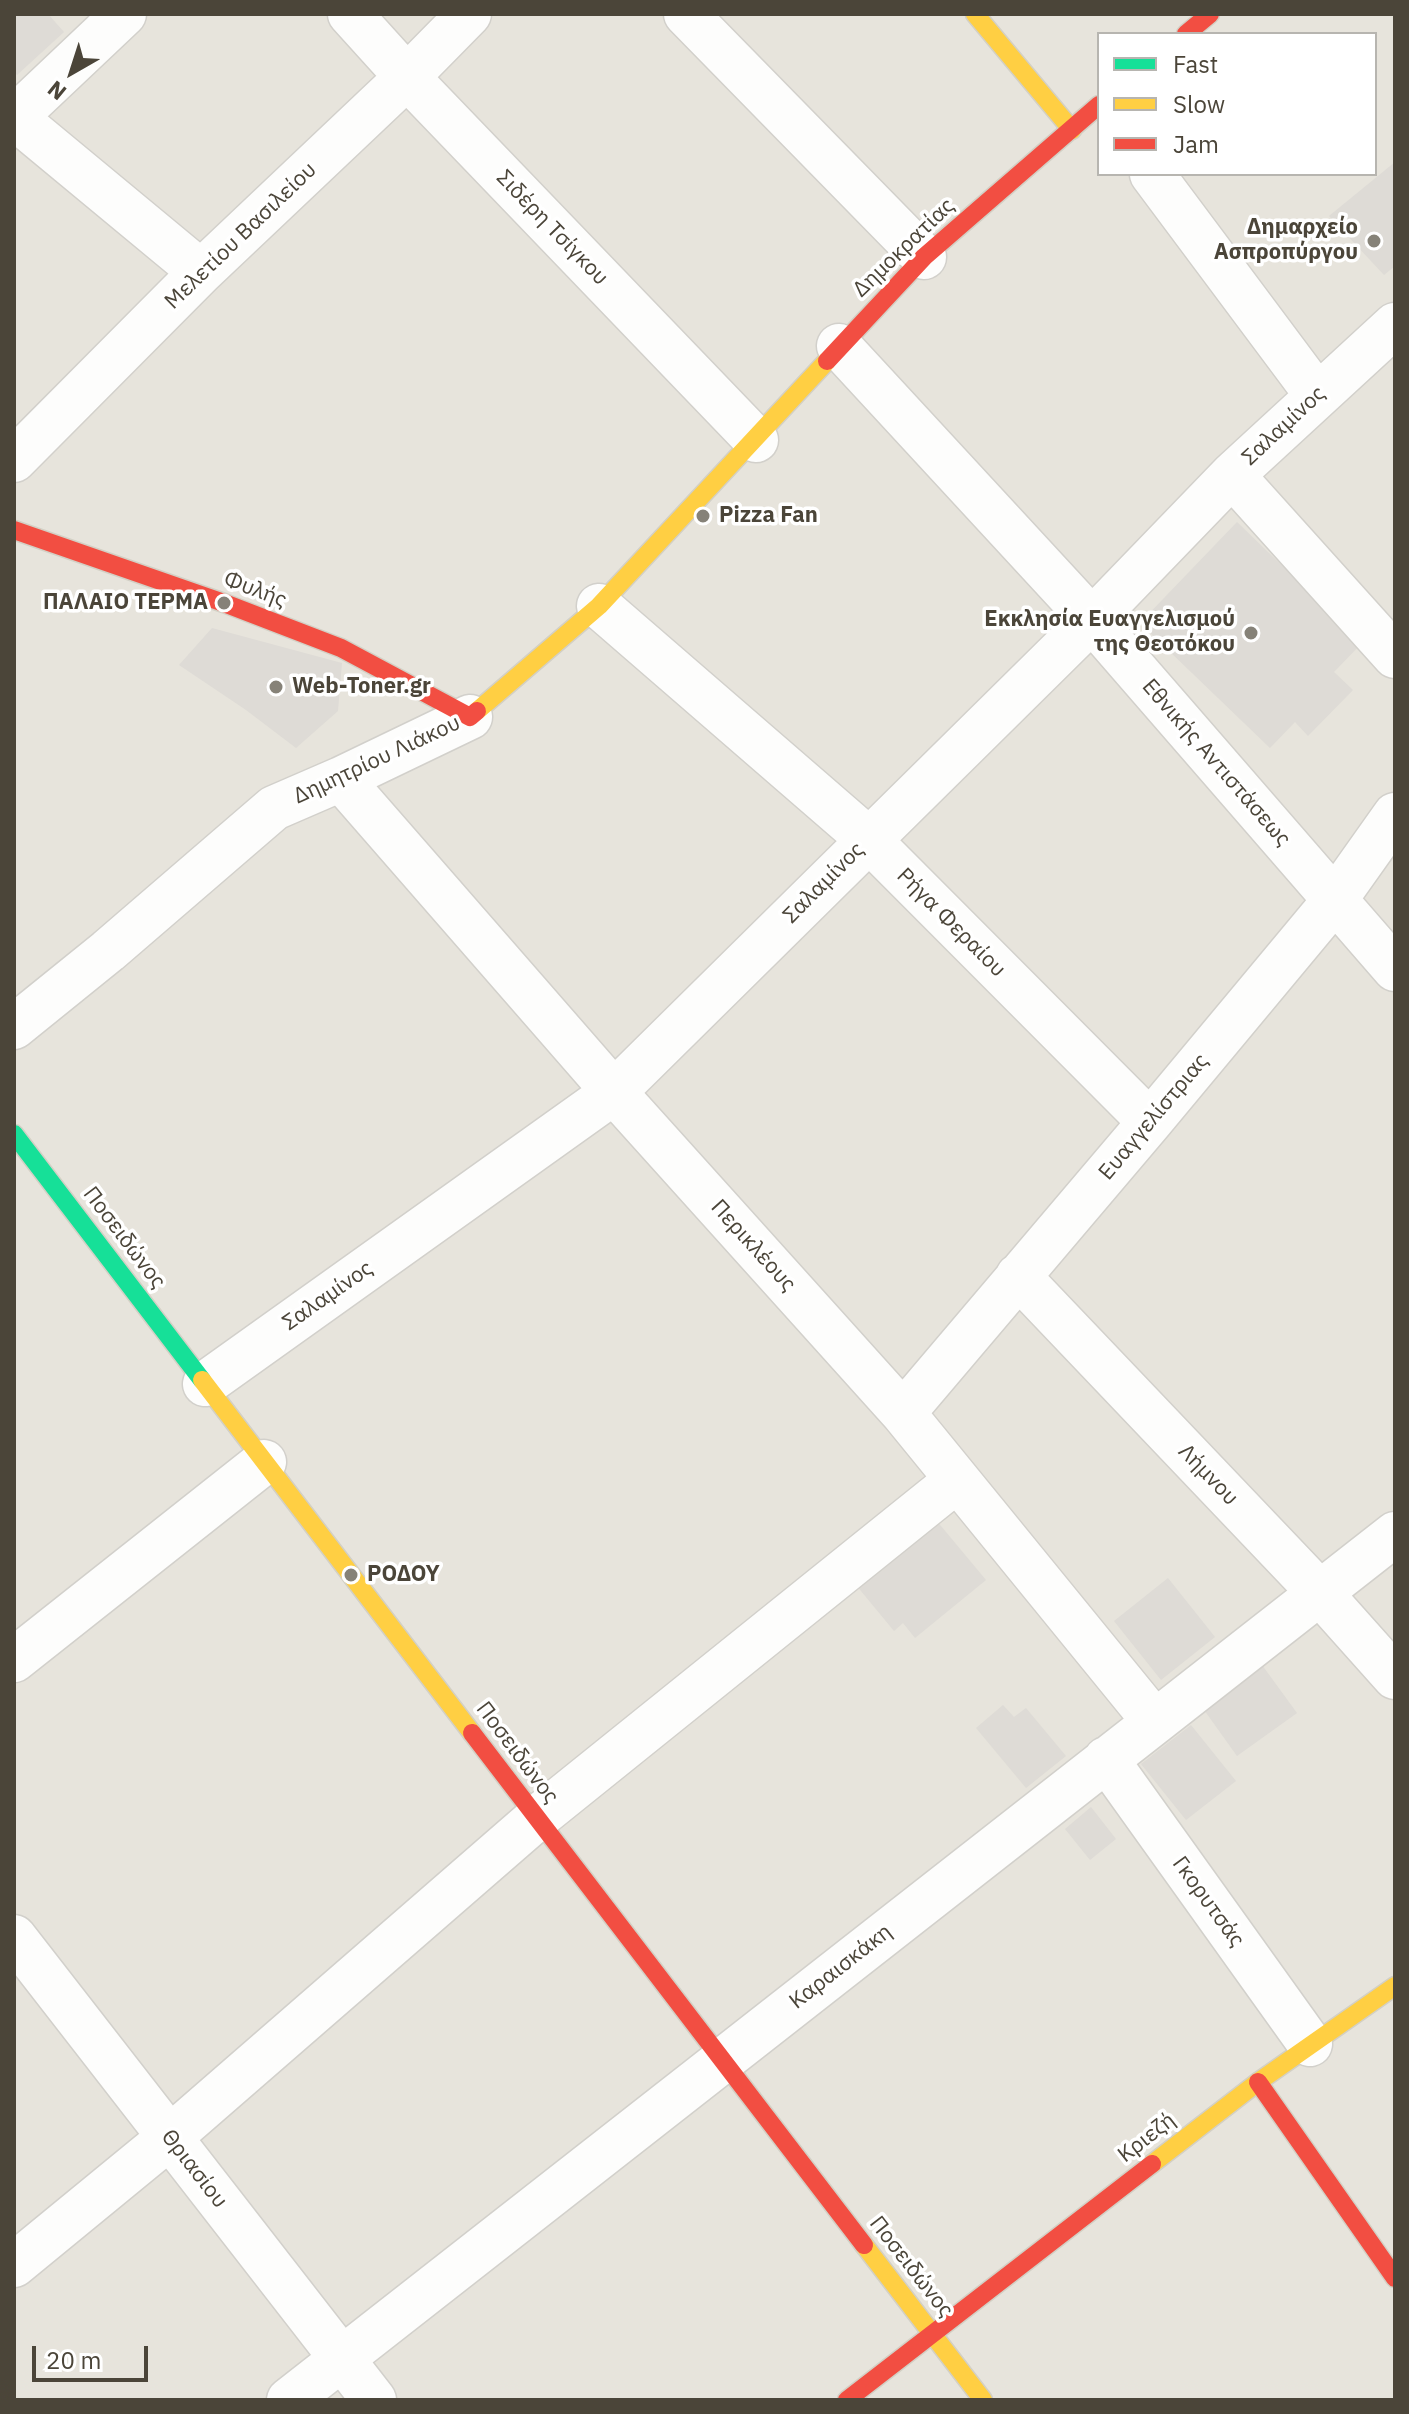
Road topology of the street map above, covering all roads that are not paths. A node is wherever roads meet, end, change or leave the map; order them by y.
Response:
1 (124, 14) edge
2 (350, 14) edge
3 (469, 14) edge
4 (686, 14) edge
5 (975, 14) edge
6 (1210, 14) edge
7 (1188, 32) edge
8 (407, 77) junction
9 (1097, 107) edge
10 (14, 118) edge
11 (1072, 130) junction
12 (1153, 176) edge
13 (924, 257) junction
14 (201, 272) junction
15 (1395, 325) edge
16 (839, 346) junction
17 (1317, 395) junction
18 (756, 440) junction
19 (14, 460) edge
20 (1232, 475) junction
21 (14, 530) edge
22 (599, 606) junction
23 (1092, 620) junction
24 (1395, 656) edge
25 (470, 717) junction
26 (341, 779) junction
27 (1395, 815) edge
28 (868, 839) junction
29 (1334, 901) junction
30 (1395, 969) edge
31 (14, 1027) edge
32 (614, 1092) junction
33 (1150, 1122) junction
34 (14, 1134) edge
35 (1018, 1276) junction
36 (205, 1384) junction
37 (903, 1413) junction
38 (264, 1462) junction
39 (957, 1480) junction
40 (1395, 1534) edge
41 (1320, 1593) junction
42 (14, 1660) edge
43 (1395, 1677) edge
44 (1155, 1722) junction
45 (1106, 1759) junction
46 (537, 1818) junction
47 (14, 1937) edge
48 (1395, 1986) edge
49 (1310, 2044) junction
50 (723, 2060) junction
51 (1258, 2082) junction
52 (170, 2137) junction
53 (14, 2265) edge
54 (1395, 2278) edge
55 (933, 2335) junction
56 (342, 2359) junction
57 (289, 2400) edge
58 (374, 2400) edge
59 (847, 2400) edge
60 (983, 2400) edge

1 - 10 street
2 - 8 street, Σιδέρη Τσίγκου
3 - 8 street, Μελετίου Βασιλείου
4 - 13 street
5 - 11 street
6 - 7 street
8 - 14 street, Μελετίου Βασιλείου
8 - 18 street, Σιδέρη Τσίγκου
9 - 11 street, Δημοκρατίας
10 - 14 street
11 - 13 street, Δημοκρατίας
12 - 17 street
13 - 16 street, Δημοκρατίας
14 - 19 street, Μελετίου Βασιλείου
15 - 17 street, Σαλαμίνος
16 - 18 street, Δημοκρατίας
16 - 23 street, Εθνικής Αντιστάσεως
17 - 20 street, Σαλαμίνος
18 - 22 street, Δημητρίου Λιάκου
20 - 23 street, Σαλαμίνος
20 - 24 street
21 - 25 street, Φυλής
22 - 25 street, Δημητρίου Λιάκου
22 - 28 street, Ρήγα Φεραίου
23 - 28 street, Σαλαμίνος
23 - 29 street, Εθνικής Αντιστάσεως
25 - 26 street, Δημητρίου Λιάκου
26 - 31 street, Δημητρίου Λιάκου
26 - 32 street, Περικλέους
27 - 29 street, Ευαγγελίστριας
28 - 32 street, Σαλαμίνος
28 - 33 street, Ρήγα Φεραίου
29 - 30 street, Εθνικής Αντιστάσεως
29 - 33 street, Ευαγγελίστριας
32 - 36 street, Σαλαμίνος
32 - 37 street, Περικλέους
33 - 35 street, Ευαγγελίστριας
34 - 36 street, Ποσειδώνος
35 - 37 street, Ευαγγελίστριας
35 - 41 street, Λήμνου
36 - 38 street, Ποσειδώνος
37 - 39 street, Περικλέους
38 - 42 street
38 - 46 street, Ποσειδώνος
39 - 44 street, Περικλέους
39 - 46 street
40 - 41 street, Καραισκάκη
41 - 43 street, Λήμνου
41 - 44 street, Καραισκάκη
44 - 45 street, Καραισκάκη
45 - 49 street, Γκορυτσάς
45 - 50 street, Καραισκάκη
46 - 50 street, Ποσειδώνος
46 - 52 street
47 - 52 street, Θριασίου
48 - 49 street, Κριεζή
49 - 51 street, Κριεζή
50 - 55 street, Ποσειδώνος
50 - 56 street, Καραισκάκη
51 - 54 street
51 - 55 street, Κριεζή
52 - 53 street
52 - 56 street, Θριασίου
55 - 59 street, Κριεζή
55 - 60 street, Ποσειδώνος
56 - 57 street, Καραισκάκη
56 - 58 street, Θριασίου

